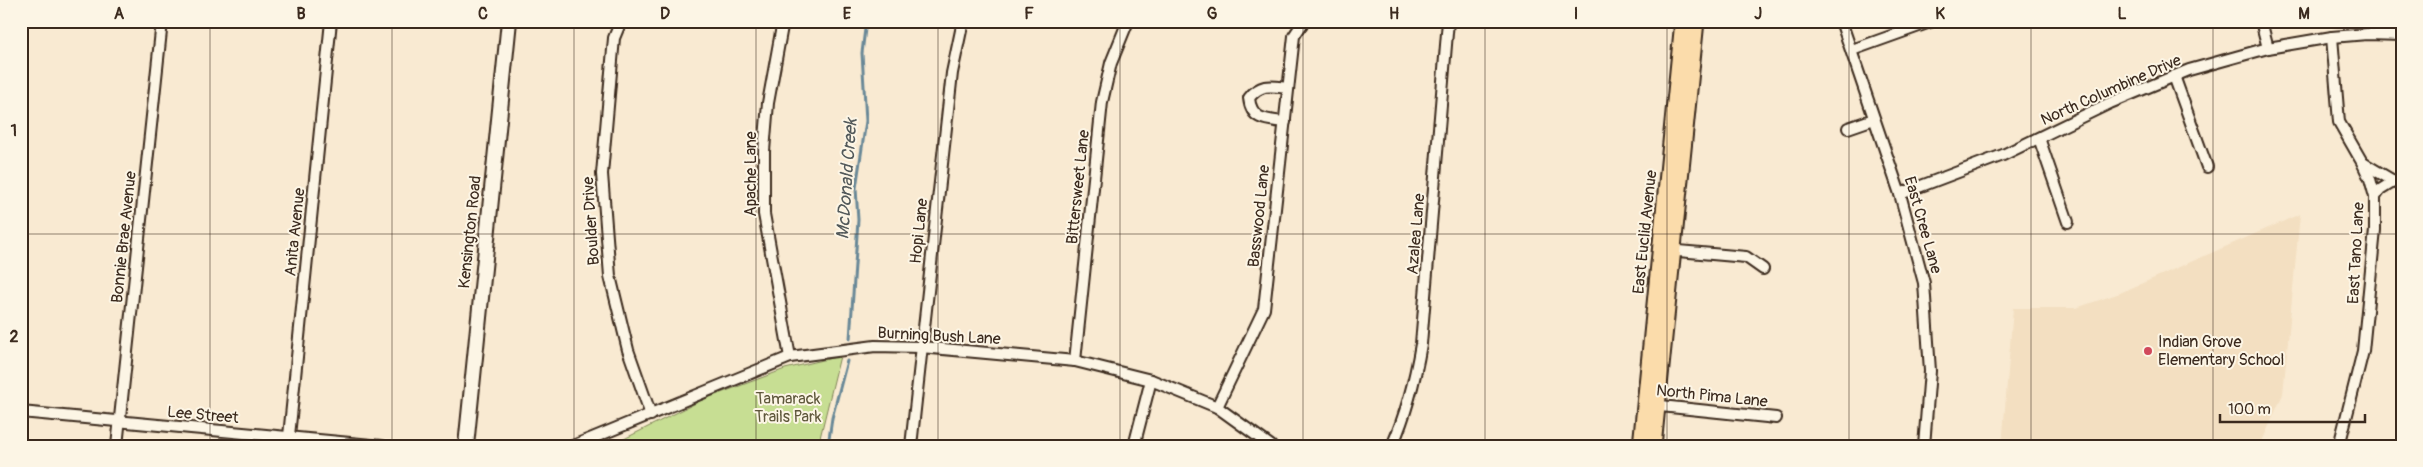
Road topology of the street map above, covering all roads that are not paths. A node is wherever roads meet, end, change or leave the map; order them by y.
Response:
1 (332, 21) edge
2 (509, 21) edge
3 (621, 21) edge
4 (783, 21) edge
5 (963, 21) edge
6 (1128, 21) edge
7 (1304, 21) edge
8 (1448, 21) edge
9 (1683, 21) edge
10 (1696, 21) edge
11 (1842, 21) edge
12 (1933, 21) edge
13 (2261, 21) edge
14 (2396, 21) edge
15 (161, 31) dead end
16 (2398, 34) edge
17 (2332, 37) junction
18 (2268, 48) junction
19 (1852, 50) junction
20 (2174, 76) junction
21 (1288, 88) junction
22 (1874, 119) junction
23 (1284, 122) junction
24 (1848, 128) dead end
25 (2039, 138) junction
26 (2362, 162) junction
27 (2207, 166) dead end
28 (2398, 184) edge
29 (1900, 194) junction
30 (2375, 197) junction
31 (2068, 222) dead end
32 (1667, 250) junction
33 (1763, 269) dead end
34 (921, 347) junction
35 (790, 357) junction
36 (1075, 361) junction
37 (1151, 380) junction
38 (1651, 405) junction
39 (1217, 407) junction
40 (21, 412) edge
41 (651, 415) junction
42 (1776, 418) dead end
43 (119, 422) junction
44 (288, 442) edge
45 (117, 446) edge
46 (382, 446) edge
47 (466, 446) edge
48 (573, 446) edge
49 (911, 446) edge
50 (1134, 446) edge
51 (1271, 446) edge
52 (1392, 446) edge
53 (1641, 446) edge
54 (1654, 446) edge
55 (1924, 446) edge
56 (2339, 446) edge

1 - 44 street, Anita Avenue
2 - 47 main road, Kensington Road
3 - 41 street, Boulder Drive
4 - 35 street, Apache Lane
5 - 34 street, Hopi Lane
6 - 36 street, Bittersweet Lane
7 - 21 street, Basswood Lane
8 - 52 street, Azalea Lane
9 - 32 main road, East Euclid Avenue
10 - 32 main road, East Euclid Avenue
11 - 19 street, East Cree Lane
12 - 19 street
13 - 18 street
14 - 16 street
15 - 43 street, Bonnie Brae Avenue
16 - 17 street, North Columbine Drive
17 - 18 street, North Columbine Drive
17 - 26 street, East Tano Lane
18 - 20 street, North Columbine Drive
19 - 22 street, East Cree Lane
20 - 25 street, North Columbine Drive
20 - 27 street
21 - 23 street, Basswood Lane
21 - 23 street
22 - 24 street
22 - 29 street, East Cree Lane
23 - 39 street, Basswood Lane
25 - 29 street, North Columbine Drive
25 - 31 street
26 - 28 street
26 - 30 street, East Tano Lane
28 - 30 street
29 - 55 street, East Cree Lane
30 - 56 street, East Tano Lane
32 - 33 street
32 - 38 main road, East Euclid Avenue
34 - 35 street, Burning Bush Lane
34 - 36 street, Burning Bush Lane
34 - 49 street, Hopi Lane
35 - 41 street, Burning Bush Lane
36 - 37 street, Burning Bush Lane
37 - 39 street, Burning Bush Lane
37 - 50 street
38 - 42 street, North Pima Lane
38 - 53 main road, East Euclid Avenue
38 - 54 main road, East Euclid Avenue
39 - 51 street, Burning Bush Lane
40 - 43 street, Lee Street
41 - 48 street, Burning Bush Lane
43 - 44 street, Lee Street
43 - 45 street, Bonnie Brae Avenue
44 - 46 street, Lee Street

